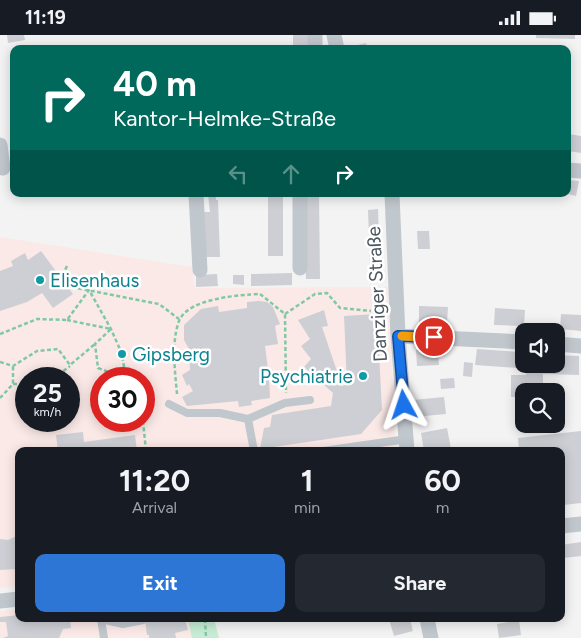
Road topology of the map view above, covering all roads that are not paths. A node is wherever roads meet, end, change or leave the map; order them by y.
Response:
1 (0, 145) edge
2 (5, 168) edge
3 (196, 197) edge
4 (300, 197) edge
5 (392, 197) edge
6 (300, 268) dead end
7 (200, 270) dead end
8 (398, 336) junction
9 (515, 342) edge
10 (565, 345) edge
11 (581, 346) edge
12 (310, 401) dead end
13 (168, 404) dead end
14 (248, 419) junction
15 (407, 445) edge
16 (253, 447) edge
17 (379, 447) edge
18 (581, 524) edge
19 (565, 526) edge
20 (15, 599) edge
21 (0, 601) edge
22 (101, 622) edge
23 (114, 622) edge
24 (132, 622) edge
25 (428, 622) edge
26 (104, 638) edge
27 (431, 638) edge

1 - 2 street
3 - 7 street
4 - 6 street
5 - 8 street, Danziger Straße
8 - 9 street
8 - 15 street, Danziger Straße
10 - 11 street
12 - 14 lane
13 - 14 lane
14 - 16 lane
15 - 17 lane
18 - 19 street
20 - 21 street
22 - 26 lane
23 - 24 lane
25 - 27 street

